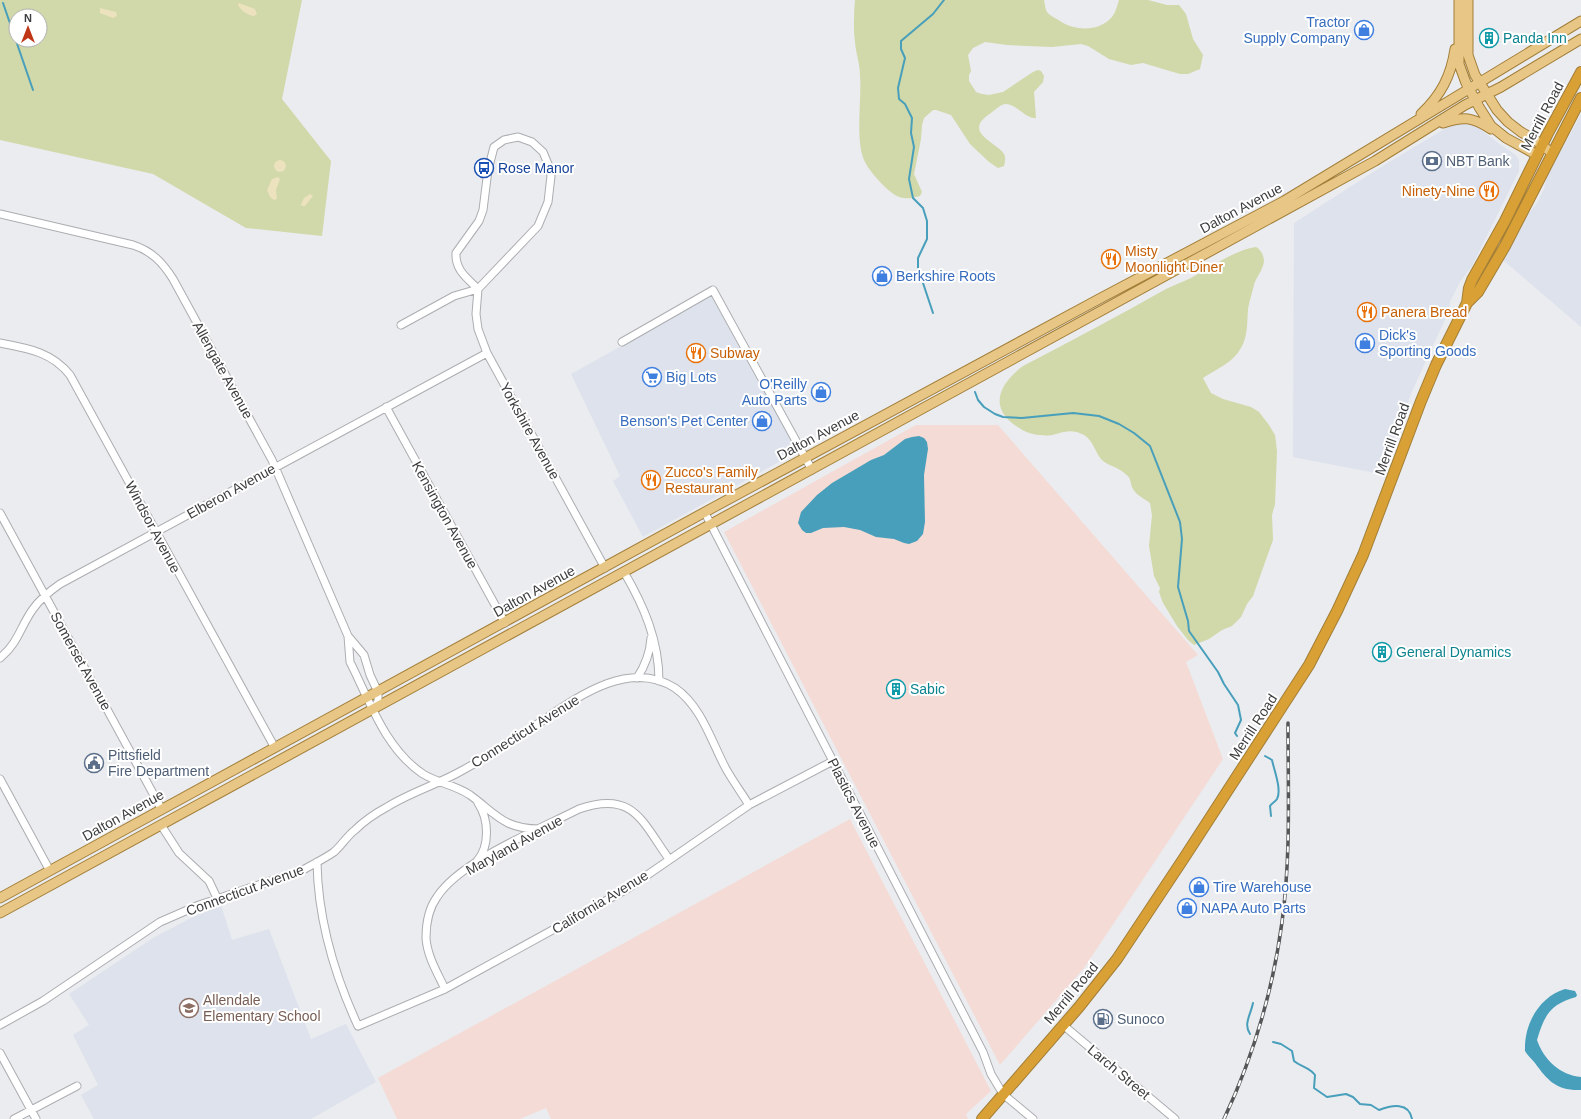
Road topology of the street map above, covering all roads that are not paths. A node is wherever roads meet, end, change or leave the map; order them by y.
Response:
1 (1459, 0) edge
2 (1468, 0) edge
3 (1581, 21) edge
4 (1459, 22) junction
5 (1581, 39) edge
6 (1581, 72) edge
7 (1480, 83) junction
8 (1469, 89) junction
9 (1487, 94) junction
10 (1581, 98) edge
11 (1475, 100) junction
12 (1408, 126) junction
13 (1430, 128) junction
14 (1506, 138) junction
15 (1542, 146) junction
16 (1537, 155) junction
17 (1550, 158) junction
18 (1285, 205) junction
19 (0, 214) edge
20 (478, 289) junction
21 (1467, 303) junction
22 (402, 325) dead end
23 (622, 342) dead end
24 (0, 343) edge
25 (487, 353) junction
26 (386, 407) junction
27 (806, 458) junction
28 (275, 467) junction
29 (812, 470) junction
30 (0, 513) edge
31 (705, 513) junction
32 (711, 524) junction
33 (156, 532) junction
34 (605, 568) junction
35 (624, 572) junction
36 (45, 595) junction
37 (505, 623) junction
38 (651, 630) junction
39 (348, 636) junction
40 (0, 658) edge
41 (636, 678) junction
42 (659, 681) junction
43 (378, 692) junction
44 (368, 698) junction
45 (373, 709) junction
46 (275, 748) junction
47 (833, 761) junction
48 (0, 779) edge
49 (440, 781) junction
50 (476, 800) junction
51 (749, 805) junction
52 (162, 810) junction
53 (161, 825) junction
54 (539, 829) junction
55 (669, 860) junction
56 (317, 862) junction
57 (474, 864) junction
58 (50, 871) junction
59 (0, 898) edge
60 (217, 898) junction
61 (0, 913) edge
62 (445, 990) junction
63 (0, 1025) edge
64 (1064, 1025) junction
65 (0, 1053) edge
66 (77, 1086) dead end
67 (1003, 1094) junction
68 (31, 1110) junction
69 (14, 1119) edge
70 (36, 1119) edge
71 (982, 1119) edge
72 (1033, 1119) edge
73 (1175, 1119) edge

1 - 4 main road
2 - 7 main road
3 - 7 main road, Dalton Avenue
4 - 8 main road
4 - 12 main road
5 - 9 main road, Dalton Avenue
6 - 15 highway, Merrill Road
7 - 8 main road, Dalton Avenue
7 - 9 main road
8 - 11 main road
8 - 12 main road, Dalton Avenue
9 - 11 main road, Dalton Avenue
9 - 15 main road
10 - 17 highway, Merrill Road
11 - 13 main road, Dalton Avenue
11 - 14 main road
12 - 18 main road, Dalton Avenue
13 - 14 main road
13 - 18 main road, Dalton Avenue
14 - 16 main road
15 - 16 highway, Merrill Road
15 - 17 main road
16 - 17 street
16 - 21 highway, Merrill Road
17 - 21 highway, Merrill Road
18 - 27 main road, Dalton Avenue
18 - 29 main road, Dalton Avenue
19 - 28 street, Allengate Avenue
20 - 20 street
20 - 22 street
20 - 25 street, Yorkshire Avenue
21 - 64 highway, Merrill Road
23 - 27 street
24 - 33 street, Windsor Avenue
25 - 26 street, Elberon Avenue
25 - 34 street, Yorkshire Avenue
26 - 28 street, Elberon Avenue
26 - 37 street, Kensington Avenue
27 - 29 street
27 - 31 main road, Dalton Avenue
28 - 33 street, Elberon Avenue
28 - 39 street, Allengate Avenue
29 - 32 main road, Dalton Avenue
30 - 36 street, Somerset Avenue
31 - 32 street, Plastics Avenue
31 - 34 main road, Dalton Avenue
32 - 35 main road, Dalton Avenue
32 - 47 street, Plastics Avenue
33 - 36 street, Elberon Avenue
33 - 46 street, Windsor Avenue
34 - 37 main road, Dalton Avenue
35 - 38 street
35 - 45 main road, Dalton Avenue
36 - 40 street, Elberon Avenue
36 - 52 street, Somerset Avenue
37 - 43 main road, Dalton Avenue
38 - 41 street
38 - 42 street
39 - 43 street, Allengate Avenue
39 - 44 street, Allengate Avenue
41 - 42 street, Connecticut Avenue
41 - 49 street, Connecticut Avenue
42 - 51 street, Connecticut Avenue
43 - 44 main road, Dalton Avenue
43 - 45 street
44 - 45 street, Allengate Avenue
44 - 46 main road, Dalton Avenue
45 - 49 street, Allengate Avenue
45 - 53 main road, Dalton Avenue
46 - 52 main road, Dalton Avenue
47 - 51 street, California Avenue
47 - 67 street, Plastics Avenue
48 - 58 street
49 - 50 street, Allengate Avenue
49 - 56 street, Connecticut Avenue
50 - 54 street, Allengate Avenue
50 - 57 street
51 - 55 street, California Avenue
52 - 58 main road, Dalton Avenue
53 - 60 street
53 - 61 main road, Dalton Avenue
54 - 55 street, Maryland Avenue
54 - 57 street, Maryland Avenue
55 - 62 street, California Avenue
56 - 60 street, Connecticut Avenue
56 - 62 street, California Avenue
57 - 62 street, Maryland Avenue
58 - 59 main road, Dalton Avenue
60 - 63 street, Connecticut Avenue
64 - 67 highway, Merrill Road
64 - 73 street, Larch Street
65 - 68 street
66 - 68 street
67 - 71 highway, Merrill Road
67 - 72 street
68 - 69 street
68 - 70 street

